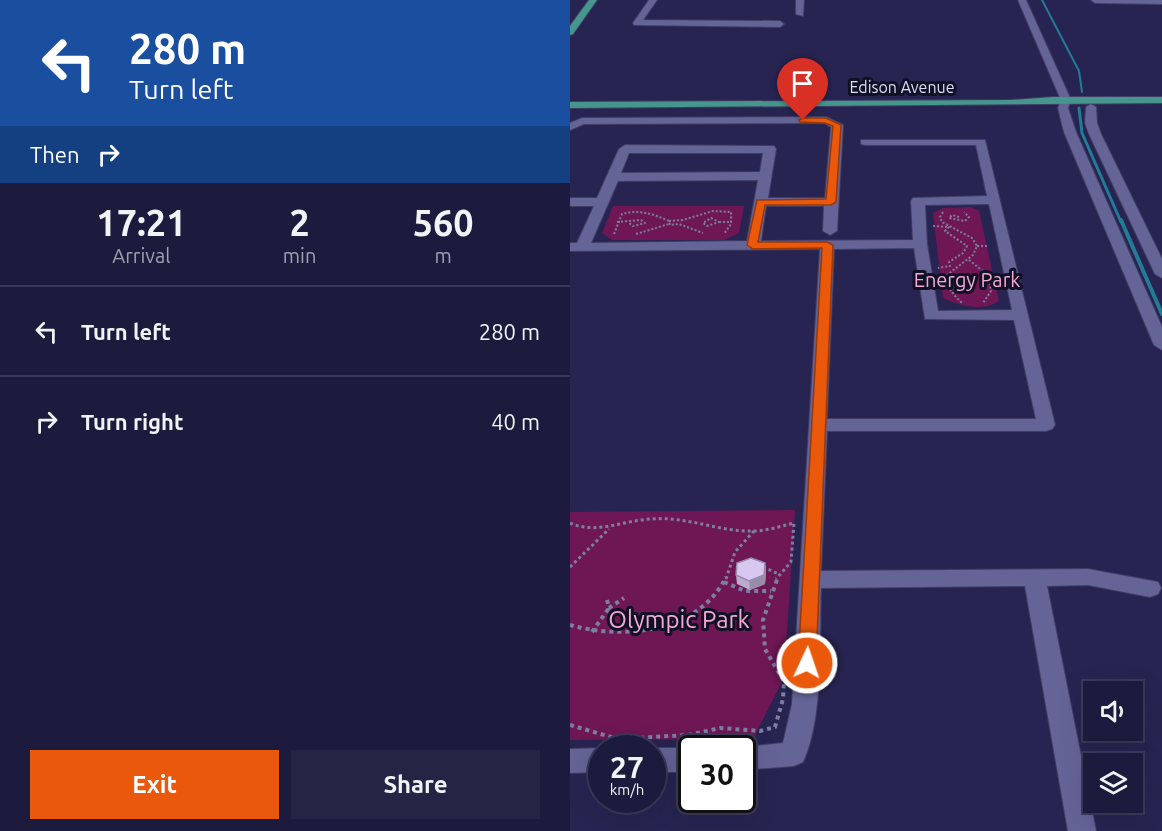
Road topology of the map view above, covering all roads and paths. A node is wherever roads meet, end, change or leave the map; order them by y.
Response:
1 (593, 0) edge
2 (653, 0) edge
3 (800, 0) edge
4 (1022, 0) edge
5 (1096, 1) edge
6 (1162, 1) edge
7 (800, 14) dead end
8 (574, 21) edge
9 (780, 24) dead end
10 (570, 32) edge
11 (570, 98) edge
12 (1060, 100) junction
13 (1162, 100) edge
14 (570, 105) edge
15 (1091, 107) dead end
16 (570, 127) edge
17 (865, 142) dead end
18 (765, 176) junction
19 (613, 177) junction
20 (994, 200) junction
21 (570, 202) edge
22 (602, 202) junction
23 (760, 202) junction
24 (831, 202) junction
25 (948, 210) dead end
26 (960, 210) dead end
27 (652, 214) junction
28 (701, 214) junction
29 (959, 217) dead end
30 (642, 219) junction
31 (707, 219) junction
32 (617, 222) junction
33 (669, 222) junction
34 (680, 222) junction
35 (719, 222) junction
36 (732, 222) junction
37 (629, 223) junction
38 (705, 225) junction
39 (640, 226) junction
40 (933, 226) dead end
41 (949, 227) junction
42 (646, 231) junction
43 (696, 231) junction
44 (615, 234) junction
45 (711, 234) dead end
46 (619, 235) dead end
47 (631, 235) dead end
48 (718, 235) dead end
49 (606, 236) dead end
50 (829, 238) junction
51 (920, 244) junction
52 (753, 245) junction
53 (977, 246) junction
54 (989, 246) dead end
55 (577, 247) edge
56 (969, 260) junction
57 (952, 267) junction
58 (938, 268) dead end
59 (1162, 274) edge
60 (990, 283) junction
61 (997, 283) dead end
62 (965, 307) dead end
63 (980, 307) dead end
64 (1021, 315) junction
65 (1162, 345) edge
66 (818, 425) junction
67 (570, 523) edge
68 (612, 526) junction
69 (754, 531) junction
70 (741, 565) edge
71 (758, 565) edge
72 (732, 566) junction
73 (570, 567) edge
74 (780, 574) junction
75 (1034, 577) junction
76 (812, 580) junction
77 (724, 582) junction
78 (1150, 588) dead end
79 (772, 591) junction
80 (624, 598) dead end
81 (607, 600) dead end
82 (609, 608) junction
83 (570, 625) edge
84 (592, 632) junction
85 (570, 725) edge
86 (756, 757) edge
87 (588, 760) edge
88 (570, 761) edge
89 (1082, 831) edge

1 - 8 main road
2 - 9 street
3 - 7 street
4 - 12 street
5 - 6 street
8 - 10 main road
11 - 12 main road, Edison Avenue
12 - 13 main road, Edison Avenue
12 - 14 main road, Edison Avenue
12 - 65 street
15 - 59 street
16 - 24 street
17 - 20 street
18 - 19 street
18 - 19 street
18 - 23 street
19 - 22 street
20 - 51 street
20 - 64 street
21 - 22 street
22 - 55 street
23 - 24 street
23 - 52 street
24 - 50 street
25 - 41 path
26 - 29 path
27 - 30 path
27 - 32 path
27 - 33 path
28 - 31 path
28 - 34 path
28 - 36 path
30 - 37 path
30 - 39 path
31 - 35 path
31 - 38 path
32 - 37 path
32 - 44 path
33 - 34 path
33 - 34 path
33 - 42 path
34 - 43 path
35 - 36 path
35 - 38 path
36 - 48 path
37 - 39 path
38 - 43 path
39 - 42 path
40 - 41 path
41 - 53 path
41 - 57 path
42 - 47 path
43 - 45 path
44 - 46 path
44 - 49 path
50 - 51 street
50 - 52 street
50 - 66 street
51 - 64 street
52 - 55 street
53 - 54 path
53 - 56 path
56 - 57 path
56 - 60 path
57 - 58 path
57 - 62 path
60 - 61 path
60 - 63 path
64 - 66 street
66 - 76 street
67 - 68 path
68 - 69 path
68 - 73 path
69 - 72 path
69 - 74 path
70 - 72 path
71 - 74 path
72 - 77 path
74 - 79 path
75 - 76 street
75 - 78 street
75 - 89 street
76 - 86 street
77 - 79 path
77 - 84 path
79 - 85 path
80 - 82 path
81 - 82 path
82 - 84 path
83 - 84 path
87 - 88 street

